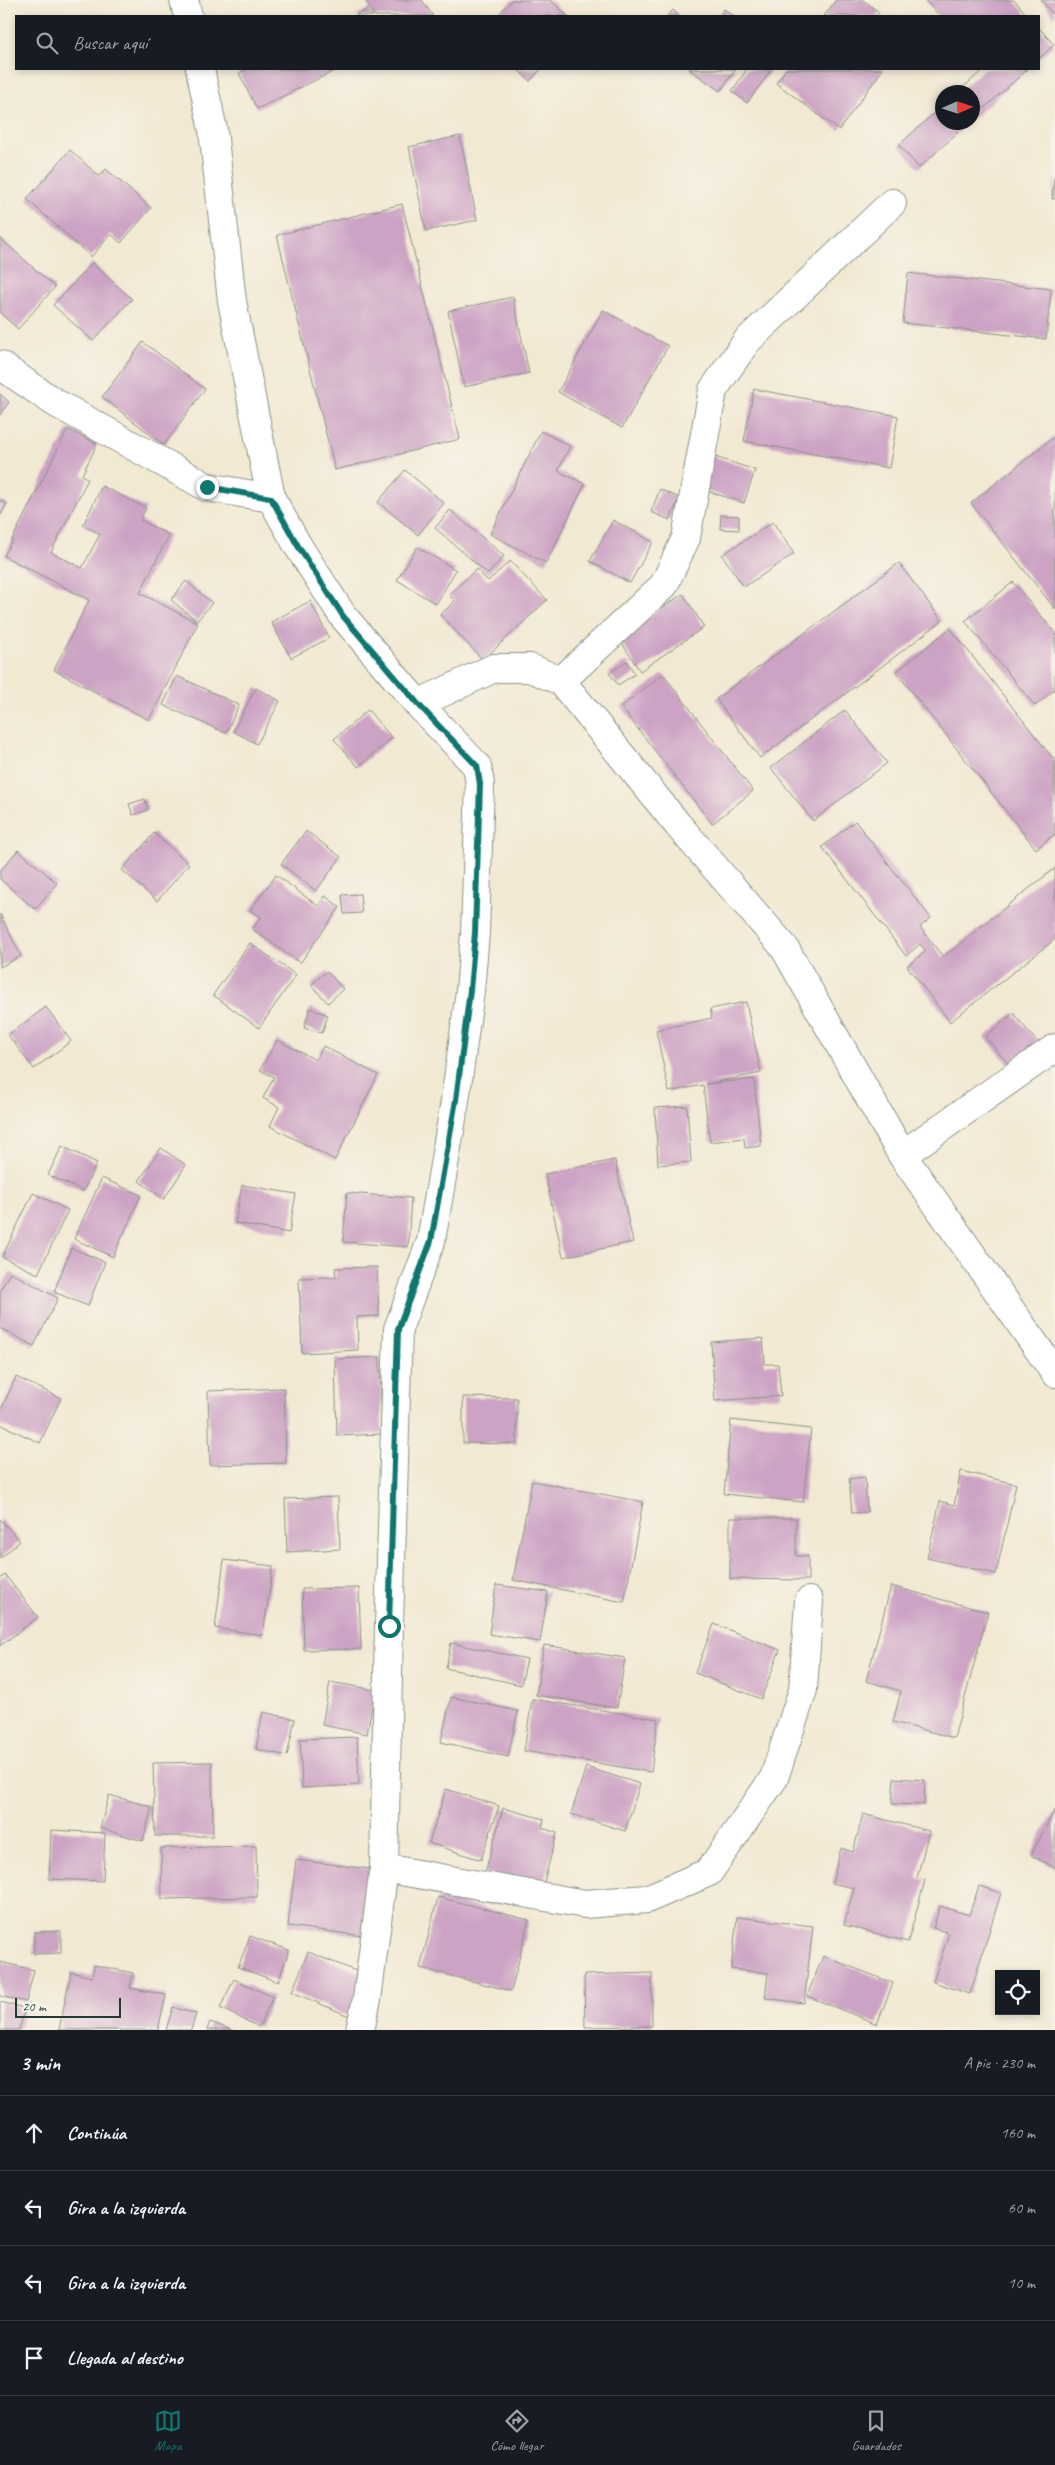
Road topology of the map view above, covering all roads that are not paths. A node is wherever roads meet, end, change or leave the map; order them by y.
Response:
1 (184, 0) edge
2 (188, 15) edge
3 (200, 70) edge
4 (892, 203) dead end
5 (0, 365) edge
6 (271, 498) junction
7 (561, 681) junction
8 (418, 704) junction
9 (1055, 1048) edge
10 (902, 1156) junction
11 (1055, 1373) edge
12 (809, 1601) dead end
13 (384, 1868) junction
14 (360, 2030) edge

1 - 2 street
3 - 6 street
4 - 7 street
5 - 6 street
6 - 8 street
7 - 8 street
7 - 10 street
8 - 13 street
9 - 10 street
10 - 11 street
12 - 13 street
13 - 14 street

